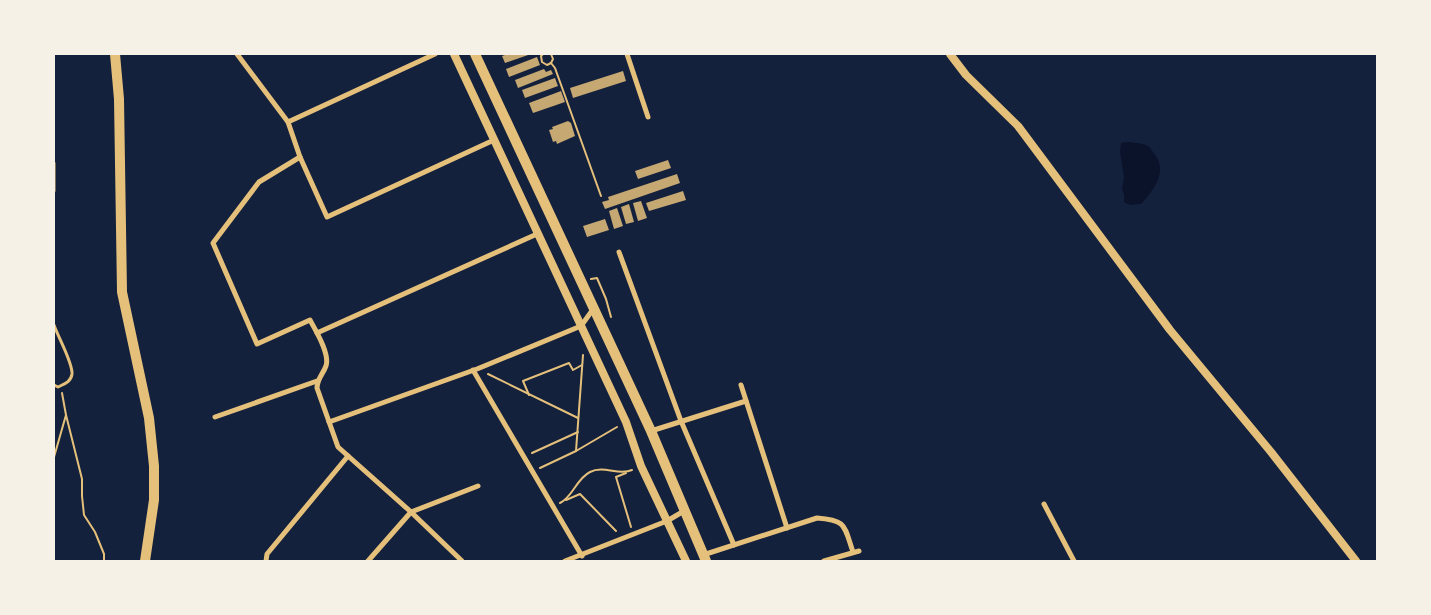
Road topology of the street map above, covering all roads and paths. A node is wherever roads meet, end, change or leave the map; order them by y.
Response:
1 (115, 54) edge
2 (237, 54) edge
3 (434, 54) edge
4 (454, 54) edge
5 (475, 54) edge
6 (543, 54) edge
7 (551, 54) edge
8 (627, 54) edge
9 (950, 54) edge
10 (550, 63) junction
11 (648, 117) dead end
12 (288, 122) junction
13 (494, 140) junction
14 (300, 157) junction
15 (54, 163) edge
16 (54, 191) edge
17 (600, 196) dead end
18 (537, 234) junction
19 (619, 252) dead end
20 (594, 308) junction
21 (54, 325) edge
22 (582, 326) junction
23 (317, 333) junction
24 (583, 356) dead end
25 (582, 365) junction
26 (475, 370) junction
27 (317, 381) junction
28 (741, 385) dead end
29 (56, 386) edge
30 (529, 395) junction
31 (746, 401) junction
32 (66, 415) junction
33 (216, 417) dead end
34 (578, 418) junction
35 (681, 421) junction
36 (329, 422) junction
37 (626, 422) junction
38 (651, 431) junction
39 (578, 432) junction
40 (576, 451) junction
41 (348, 456) junction
42 (524, 456) junction
43 (54, 457) edge
44 (641, 466) junction
45 (532, 471) junction
46 (627, 472) junction
47 (478, 486) dead end
48 (566, 500) junction
49 (1044, 504) dead end
50 (552, 506) junction
51 (685, 510) junction
52 (411, 512) junction
53 (667, 521) junction
54 (787, 528) junction
55 (634, 534) junction
56 (623, 539) junction
57 (734, 545) junction
58 (859, 551) dead end
59 (852, 552) junction
60 (582, 556) junction
61 (705, 558) edge
62 (104, 561) edge
63 (145, 561) edge
64 (266, 561) edge
65 (368, 561) edge
66 (462, 561) edge
67 (565, 561) edge
68 (686, 561) edge
69 (824, 561) edge
70 (1074, 561) edge
71 (1356, 561) edge

1 - 63 main road
2 - 12 street
3 - 12 street
4 - 13 street
5 - 20 main road
6 - 10 path
7 - 10 path
8 - 11 street
9 - 71 street
10 - 17 path
12 - 14 street
13 - 14 street
13 - 18 street
14 - 23 street
15 - 16 lane
18 - 22 street
18 - 23 street
19 - 35 street
20 - 22 street
20 - 38 main road
21 - 29 lane
22 - 26 street
22 - 37 street
23 - 27 street
24 - 25 path
25 - 30 path
25 - 34 path
26 - 30 path
26 - 36 street
26 - 42 street
27 - 33 street
27 - 36 street
28 - 31 street
29 - 32 path
30 - 34 path
31 - 35 street
31 - 54 street
32 - 43 path
32 - 62 path
34 - 39 path
35 - 38 street
35 - 57 street
36 - 41 street
37 - 40 path
37 - 44 street
38 - 51 main road
39 - 40 path
39 - 42 path
40 - 45 path
41 - 52 street
41 - 64 street
42 - 45 street
44 - 46 path
44 - 53 street
45 - 50 street
46 - 48 path
46 - 55 path
47 - 52 street
48 - 50 path
48 - 56 path
49 - 70 street
50 - 60 street
51 - 53 street
51 - 61 main road
52 - 65 street
52 - 66 street
53 - 55 street
53 - 68 street
54 - 57 street
54 - 59 street
55 - 56 street
56 - 60 street
57 - 61 street
58 - 59 street
59 - 69 street
60 - 67 street

